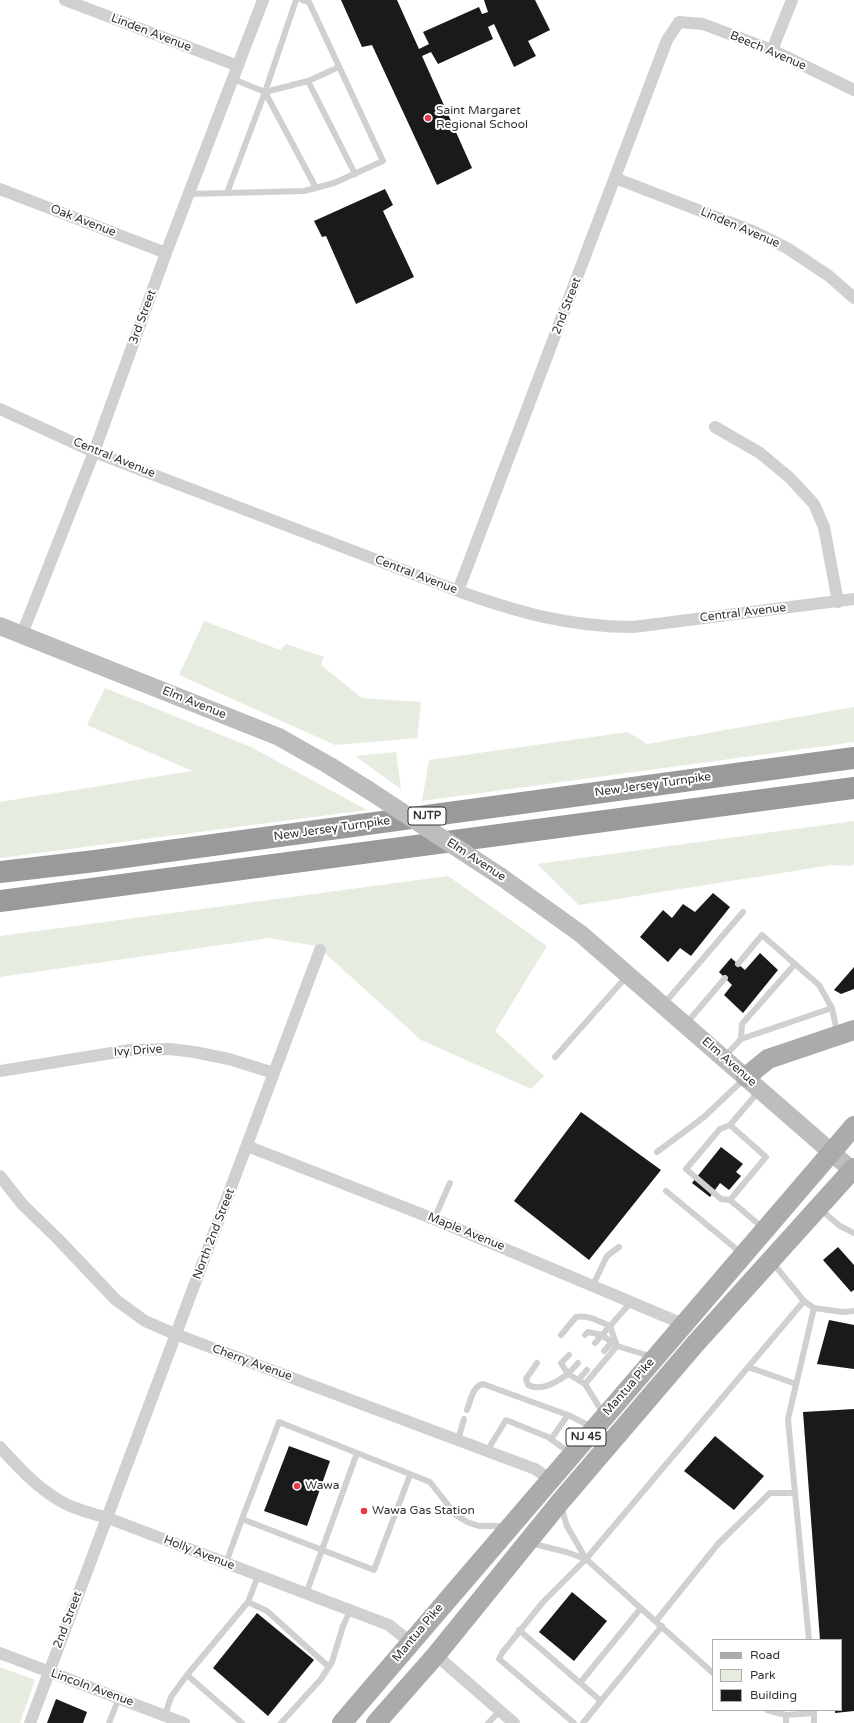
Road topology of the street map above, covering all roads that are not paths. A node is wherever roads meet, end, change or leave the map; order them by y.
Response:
1 (64, 0) edge
2 (263, 0) edge
3 (296, 0) edge
4 (302, 0) edge
5 (792, 0) edge
6 (679, 22) joint
7 (772, 50) junction
8 (238, 66) junction
9 (339, 67) junction
10 (233, 79) junction
11 (308, 81) junction
12 (854, 90) edge
13 (266, 92) junction
14 (354, 174) junction
15 (615, 178) junction
16 (316, 188) junction
17 (0, 189) edge
18 (227, 193) junction
19 (189, 194) junction
20 (166, 252) junction
21 (854, 298) edge
22 (0, 409) edge
23 (715, 427) dead end
24 (94, 452) junction
25 (458, 592) junction
26 (854, 599) edge
27 (838, 602) junction
28 (0, 626) edge
29 (22, 634) junction
30 (854, 758) edge
31 (854, 788) edge
32 (0, 872) edge
33 (0, 901) edge
34 (743, 912) dead end
35 (320, 950) dead end
36 (738, 964) dead end
37 (795, 964) junction
38 (628, 975) junction
39 (725, 978) dead end
40 (663, 1005) junction
41 (832, 1008) junction
42 (685, 1024) junction
43 (846, 1032) edge
44 (741, 1039) junction
45 (555, 1057) dead end
46 (724, 1058) junction
47 (0, 1071) edge
48 (274, 1073) junction
49 (753, 1083) junction
50 (730, 1125) junction
51 (854, 1126) edge
52 (247, 1146) junction
53 (658, 1152) dead end
54 (831, 1153) junction
55 (853, 1170) edge
56 (0, 1176) edge
57 (450, 1183) dead end
58 (666, 1191) dead end
59 (730, 1200) junction
60 (818, 1208) junction
61 (434, 1219) junction
62 (765, 1230) junction
63 (854, 1233) edge
64 (620, 1247) dead end
65 (742, 1254) junction
66 (771, 1260) junction
67 (593, 1285) junction
68 (632, 1301) junction
69 (804, 1301) junction
70 (814, 1308) junction
71 (854, 1311) edge
72 (683, 1324) junction
73 (610, 1326) junction
74 (175, 1334) junction
75 (561, 1334) dead end
76 (585, 1335) dead end
77 (602, 1335) junction
78 (595, 1344) dead end
79 (615, 1344) junction
80 (604, 1351) dead end
81 (569, 1355) dead end
82 (654, 1358) junction
83 (537, 1363) dead end
84 (578, 1363) dead end
85 (748, 1367) junction
86 (587, 1370) dead end
87 (568, 1374) junction
88 (578, 1380) junction
89 (585, 1384) junction
90 (796, 1384) junction
91 (467, 1410) dead end
92 (568, 1415) junction
93 (464, 1419) dead end
94 (599, 1422) junction
95 (551, 1439) junction
96 (458, 1440) junction
97 (0, 1447) edge
98 (487, 1451) junction
99 (357, 1453) junction
100 (572, 1454) junction
101 (410, 1475) junction
102 (550, 1479) junction
103 (795, 1493) junction
104 (560, 1502) junction
105 (108, 1518) junction
106 (242, 1519) junction
107 (509, 1526) junction
108 (526, 1543) junction
109 (322, 1550) junction
110 (586, 1560) junction
111 (226, 1563) junction
112 (258, 1576) junction
113 (306, 1594) junction
114 (248, 1602) junction
115 (641, 1608) junction
116 (350, 1611) junction
117 (656, 1621) junction
118 (662, 1626) junction
119 (519, 1630) junction
120 (809, 1639) edge
121 (410, 1642) junction
122 (0, 1653) edge
123 (436, 1655) junction
124 (330, 1664) junction
125 (48, 1672) junction
126 (712, 1672) edge
127 (187, 1675) junction
128 (580, 1683) junction
129 (119, 1698) junction
130 (601, 1701) junction
131 (500, 1711) junction
132 (771, 1711) edge
133 (814, 1712) edge
134 (165, 1715) junction
135 (786, 1715) junction
136 (30, 1723) edge
137 (109, 1723) edge
138 (184, 1723) edge
139 (242, 1723) edge
140 (281, 1723) edge
141 (342, 1723) edge
142 (376, 1723) edge
143 (488, 1723) edge
144 (514, 1723) edge
145 (574, 1723) edge
146 (583, 1723) edge
147 (786, 1723) edge
148 (814, 1723) edge

1 - 8 street, Linden Avenue
2 - 8 street, 3rd Street
3 - 13 lane
4 - 9 lane
5 - 7 street
6 - 7 street, Beech Avenue
6 - 15 street, 2nd Street
7 - 12 street, Beech Avenue
8 - 10 street, 3rd Street
9 - 11 lane
9 - 14 lane
10 - 13 lane
10 - 19 street, 3rd Street
11 - 13 lane
11 - 14 lane
13 - 16 lane
13 - 18 lane
14 - 16 lane
15 - 21 street, Linden Avenue
15 - 25 street, 2nd Street
16 - 18 lane
17 - 20 street, Oak Avenue
18 - 19 lane
19 - 20 street, 3rd Street
20 - 24 street, 3rd Street
22 - 24 street, Central Avenue
23 - 27 street
24 - 25 street, Central Avenue
24 - 29 street, 3rd Street
25 - 27 street, Central Avenue
26 - 27 street, Central Avenue
28 - 29 main road, Elm Avenue
29 - 38 main road, Elm Avenue, bridge
30 - 32 highway, New Jersey Turnpike / NJTP
31 - 33 highway, NJTP
34 - 40 lane
35 - 48 street, North 2nd Street
36 - 37 lane
37 - 41 lane
37 - 44 lane
38 - 40 main road, Elm Avenue
38 - 45 lane
39 - 42 lane
40 - 42 main road, Elm Avenue
41 - 43 lane
41 - 44 lane
42 - 46 main road, Elm Avenue
43 - 49 main road
44 - 46 lane
46 - 49 main road, Elm Avenue
47 - 48 street, Ivy Drive
48 - 52 street, North 2nd Street
49 - 50 lane
49 - 53 lane
49 - 54 main road, Elm Avenue
50 - 59 lane
50 - 59 lane
51 - 54 main road, Mantua Pike / NJ 45
52 - 61 street, Maple Avenue
52 - 74 street, North 2nd Street
54 - 55 main road, Elm Avenue
54 - 62 main road, Mantua Pike / NJ 45
55 - 60 main road, Mantua Pike / NJ 45
56 - 74 street, Cherry Avenue
57 - 61 lane
58 - 65 lane
59 - 62 lane
60 - 63 lane
60 - 66 main road, Mantua Pike / NJ 45
61 - 67 street, Maple Avenue
62 - 65 main road, Mantua Pike / NJ 45
64 - 67 lane
65 - 72 main road, Mantua Pike / NJ 45
66 - 69 lane
66 - 104 main road, Mantua Pike / NJ 45
67 - 68 street, Maple Avenue
68 - 72 street, Maple Avenue
68 - 73 lane
69 - 70 lane
69 - 85 lane
70 - 71 lane
70 - 90 lane
72 - 82 main road, Mantua Pike / NJ 45
73 - 75 lane
73 - 77 lane
73 - 79 lane
74 - 96 street, Cherry Avenue
74 - 105 street, North 2nd Street
76 - 77 lane
77 - 78 lane
77 - 79 lane
79 - 80 lane
79 - 82 lane
79 - 89 lane
81 - 87 lane
82 - 94 main road, Mantua Pike / NJ 45
83 - 87 lane
84 - 87 lane
85 - 90 lane
85 - 110 lane
86 - 88 lane
87 - 88 lane
88 - 89 lane
89 - 94 lane
90 - 103 lane
91 - 92 lane
92 - 94 lane
92 - 95 lane
93 - 96 lane
94 - 100 main road, Mantua Pike / NJ 45
95 - 98 lane
95 - 100 lane
96 - 98 street, Cherry Avenue
97 - 105 street, Holly Avenue
98 - 102 street, Cherry Avenue
99 - 101 lane
99 - 106 lane
99 - 109 lane
100 - 102 main road, Mantua Pike / NJ 45
101 - 107 lane
101 - 109 lane
102 - 107 main road, Mantua Pike / NJ 45
103 - 117 lane
103 - 120 lane
104 - 108 main road, Mantua Pike / NJ 45
104 - 110 lane
105 - 111 street, Holly Avenue
105 - 125 street, 2nd Street
106 - 109 lane
106 - 111 lane
107 - 121 main road, Mantua Pike / NJ 45
108 - 110 lane
108 - 123 main road, Mantua Pike / NJ 45
109 - 113 lane
110 - 115 lane
110 - 119 lane
111 - 112 street, Holly Avenue
112 - 113 street, Holly Avenue
112 - 114 lane
113 - 116 street, Holly Avenue
114 - 124 lane
114 - 127 lane
115 - 117 lane
115 - 128 lane
116 - 121 street, Holly Avenue
116 - 124 lane
117 - 118 lane
118 - 126 lane
118 - 130 lane
119 - 128 lane
119 - 145 lane
121 - 141 main road, Mantua Pike / NJ 45
122 - 125 street, Lincoln Avenue
123 - 131 street
123 - 142 main road, Mantua Pike / NJ 45
124 - 140 lane
125 - 129 street, Lincoln Avenue
125 - 136 street, 2nd Street
127 - 134 lane
127 - 139 lane
128 - 130 lane
129 - 134 street, Lincoln Avenue
129 - 137 lane
130 - 146 lane
131 - 143 lane
131 - 144 street
132 - 135 lane
133 - 135 lane
133 - 148 lane
134 - 138 street, Lincoln Avenue
135 - 147 lane

